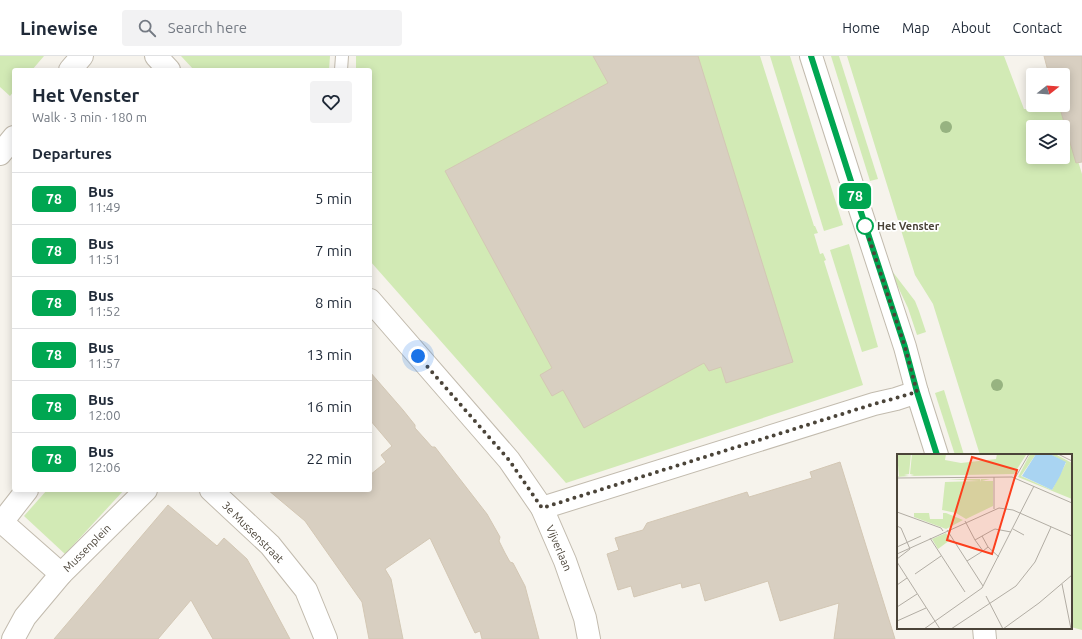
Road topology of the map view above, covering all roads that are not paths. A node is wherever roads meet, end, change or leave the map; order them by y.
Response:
1 (82, 56) edge
2 (156, 56) edge
3 (342, 56) edge
4 (811, 56) edge
5 (72, 68) edge
6 (167, 68) edge
7 (341, 68) edge
8 (12, 139) edge
9 (0, 154) edge
10 (372, 302) edge
11 (917, 392) junction
12 (937, 454) edge
13 (25, 492) edge
14 (144, 492) edge
15 (213, 492) edge
16 (542, 508) junction
17 (1, 521) edge
18 (61, 574) junction
19 (984, 629) edge
20 (13, 639) edge
21 (326, 639) edge
22 (590, 639) edge
23 (985, 639) edge

1 - 5 street
2 - 6 street
3 - 7 lane
4 - 11 street
8 - 9 street
10 - 16 street, Vijverlaan
11 - 12 street
11 - 16 street
13 - 17 street, Mussenplein
14 - 18 street, Mussenplein
15 - 21 street, 3e Mussenstraat
16 - 22 street, Vijverlaan
17 - 18 street, Mussenplein
18 - 20 street
19 - 23 street

